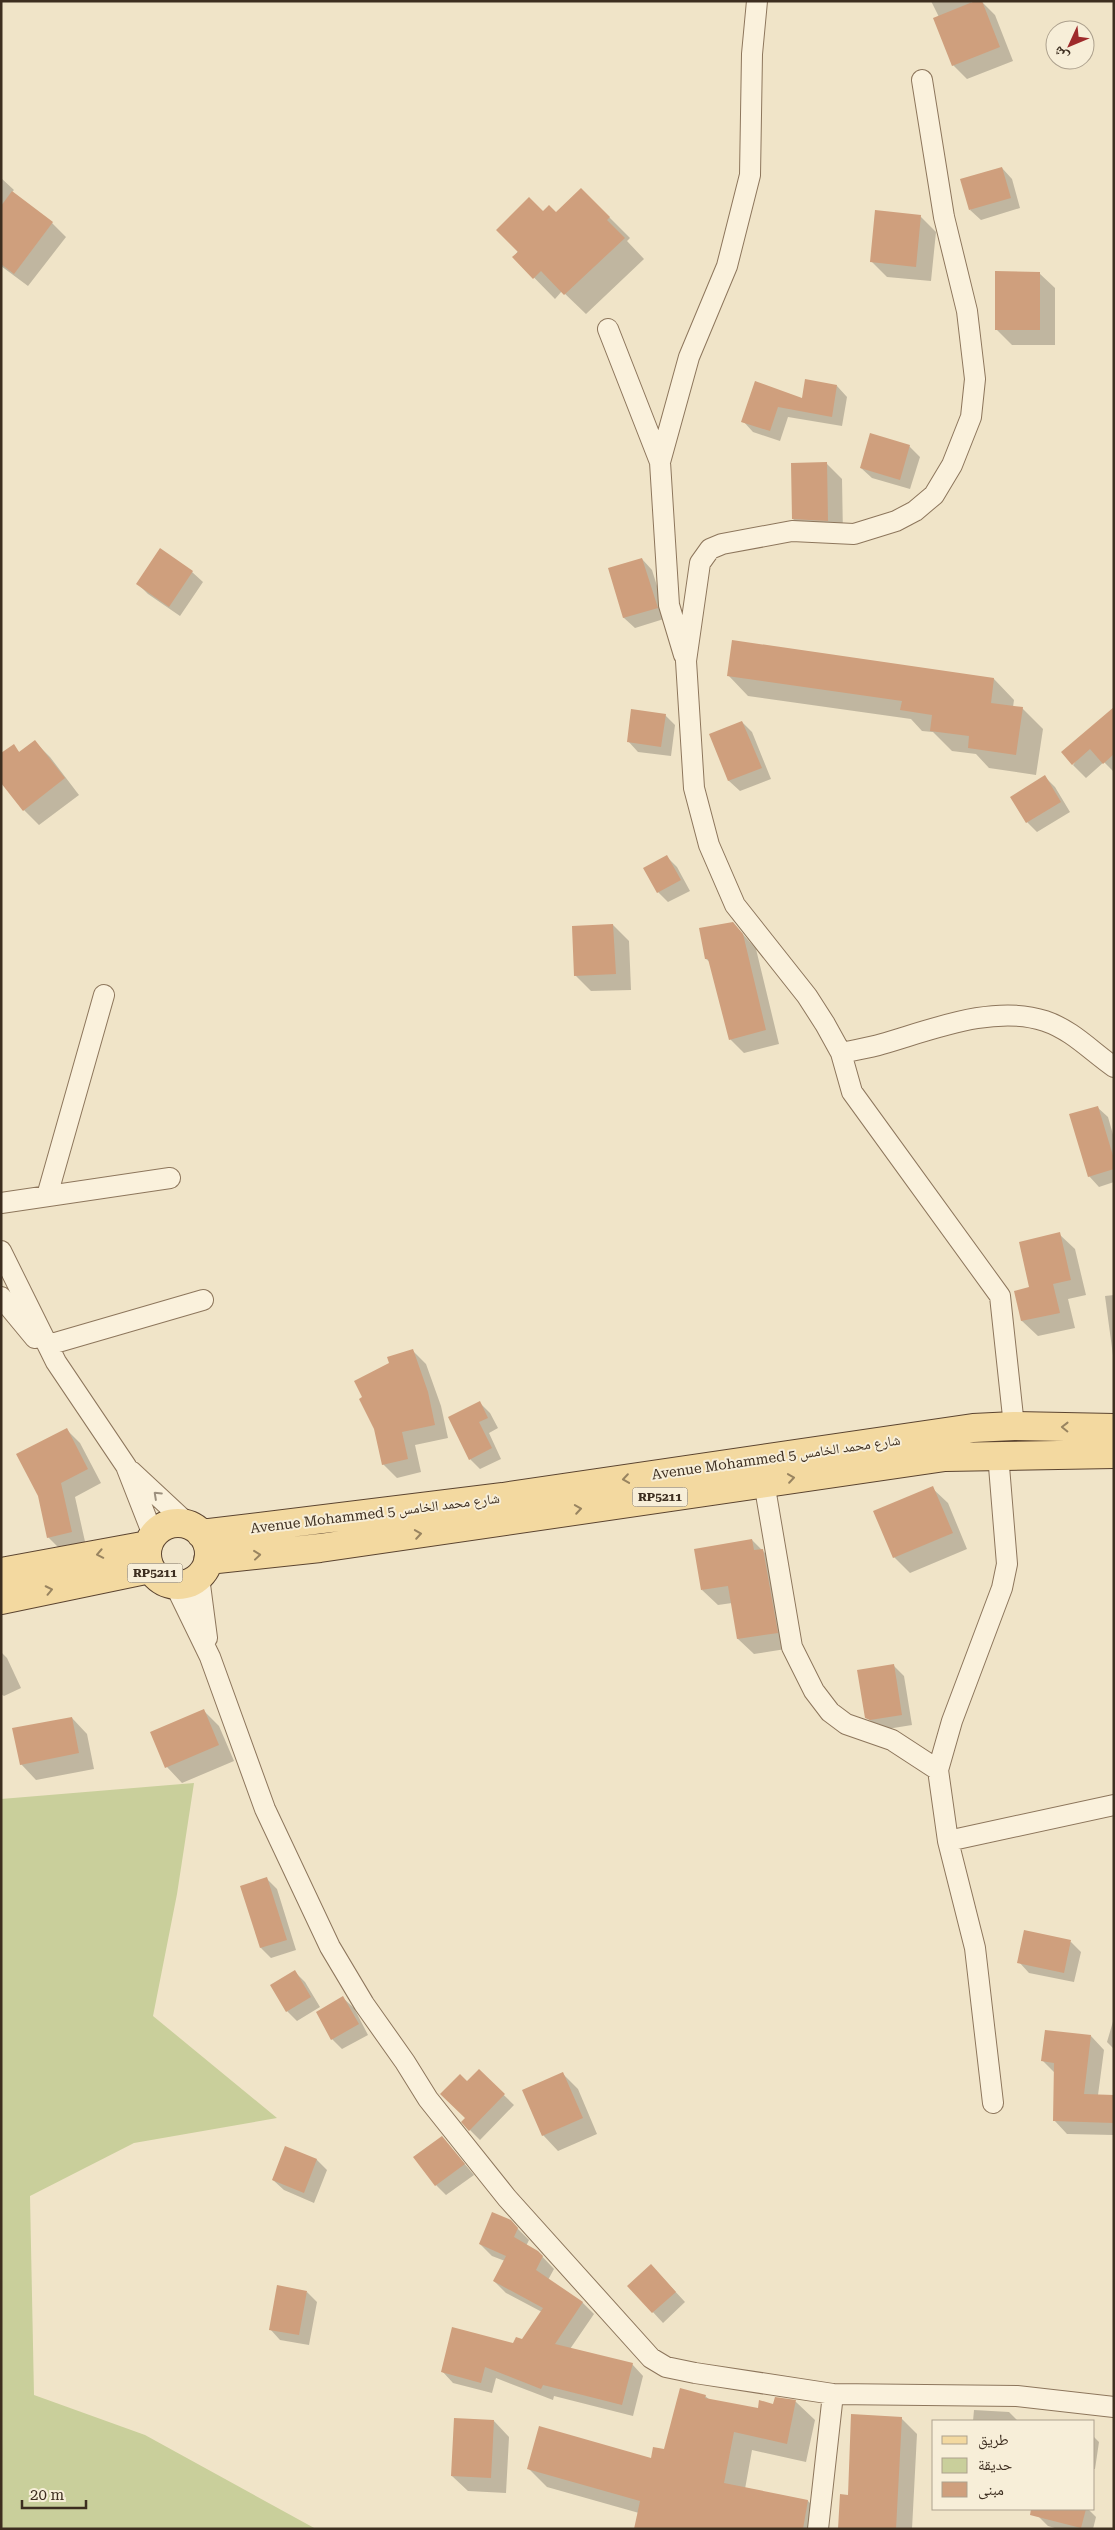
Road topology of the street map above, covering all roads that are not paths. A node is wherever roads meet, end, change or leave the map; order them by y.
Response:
1 (757, 1) edge
2 (922, 80) dead end
3 (608, 329) dead end
4 (660, 462) junction
5 (686, 661) junction
6 (104, 995) dead end
7 (841, 1053) junction
8 (1113, 1065) edge
9 (170, 1178) dead end
10 (47, 1196) junction
11 (1, 1203) edge
12 (1, 1251) edge
13 (1, 1297) edge
14 (203, 1300) dead end
15 (52, 1354) junction
16 (1014, 1426) junction
17 (1114, 1428) edge
18 (998, 1454) junction
19 (1114, 1454) edge
20 (126, 1466) junction
21 (764, 1482) junction
22 (195, 1529) junction
23 (150, 1550) junction
24 (1, 1572) edge
25 (194, 1574) junction
26 (1, 1600) edge
27 (938, 1770) junction
28 (1114, 1805) edge
29 (948, 1841) junction
30 (993, 2103) dead end
31 (833, 2394) junction
32 (1114, 2407) edge
33 (818, 2529) edge

1 - 4 street
2 - 5 street
3 - 4 street
4 - 5 street
5 - 7 street
6 - 10 street
7 - 8 street
7 - 16 street
9 - 10 street
10 - 11 street
12 - 15 street
13 - 15 street
14 - 15 street
15 - 20 street
17 -> 16 main road, Avenue Mohammed 5 شارع محمد الخامس / RP5211
16 -> 22 main road, Avenue Mohammed 5 شارع محمد الخامس / RP5211
18 - 19 main road, Avenue Mohammed 5 شارع محمد الخامس / RP5211
21 -> 18 main road, Avenue Mohammed 5 شارع محمد الخامس / RP5211
18 - 27 street
22 -> 20 street
20 - 23 street
25 -> 21 main road, Avenue Mohammed 5 شارع محمد الخامس / RP5211
21 - 27 street
22 - 23 main road, RP5211
22 - 25 main road
23 -> 24 main road, RP5211
23 - 25 main road, RP5211
26 -> 23 main road, RP5211
25 - 31 street
27 - 29 street
28 - 29 street
29 - 30 street
31 - 32 street
31 - 33 street

